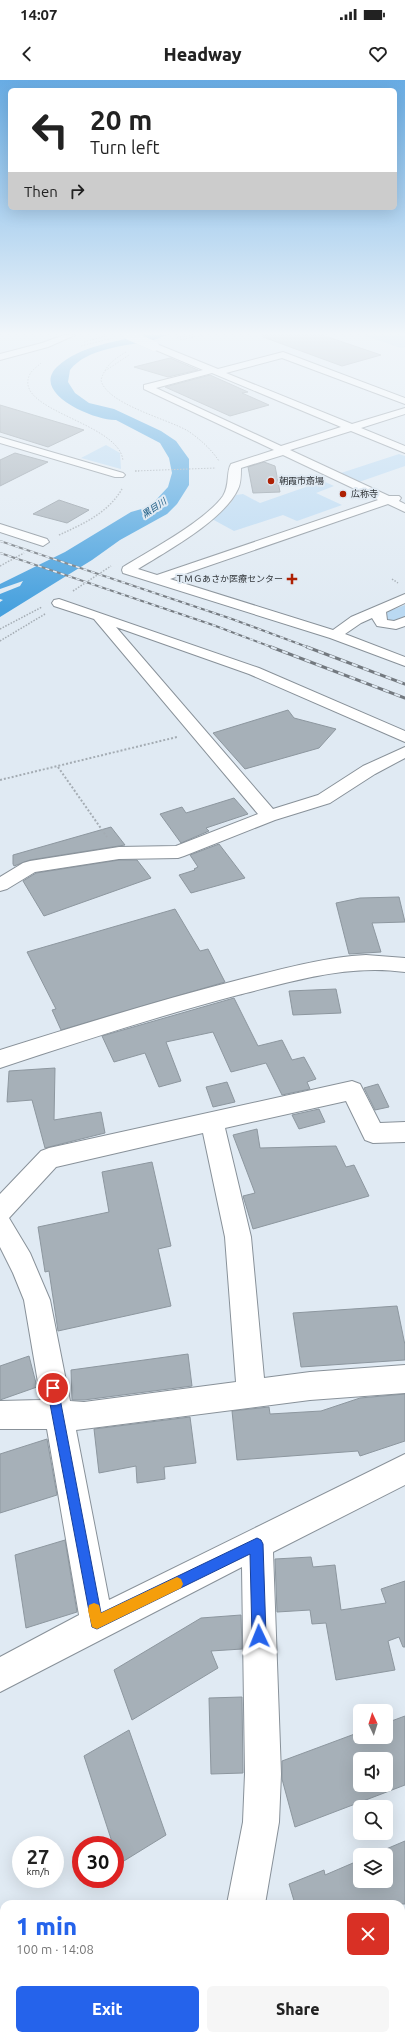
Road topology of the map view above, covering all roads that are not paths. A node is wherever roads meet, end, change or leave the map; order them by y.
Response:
1 (231, 426) edge
2 (347, 426) edge
3 (356, 426) edge
4 (351, 428) junction
5 (0, 440) edge
6 (282, 450) junction
7 (405, 450) edge
8 (124, 474) road end
9 (405, 494) edge
10 (387, 500) junction
11 (405, 508) edge
12 (0, 528) edge
13 (43, 542) road end
14 (158, 579) junction
15 (405, 598) edge
16 (59, 603) road end
17 (99, 616) junction
18 (381, 617) junction
19 (405, 621) edge
20 (335, 635) junction
21 (405, 662) edge
22 (339, 696) dead end
23 (405, 725) edge
24 (405, 737) edge
25 (405, 752) edge
26 (269, 816) junction
27 (0, 885) edge
28 (405, 965) edge
29 (0, 1059) edge
30 (212, 1121) junction
31 (405, 1132) edge
32 (0, 1211) edge
33 (0, 1225) edge
34 (405, 1378) edge
35 (251, 1393) junction
36 (0, 1415) edge
37 (57, 1416) junction
38 (405, 1469) edge
39 (257, 1544) junction
40 (97, 1623) junction
41 (0, 1675) edge
42 (247, 1900) edge

1 - 6 street
2 - 4 street
3 - 4 street
4 - 6 street
4 - 7 street
5 - 8 street
6 - 10 street
6 - 14 street
9 - 10 street
10 - 11 street
10 - 14 street
12 - 13 street
14 - 20 street
15 - 18 street
16 - 17 street
17 - 24 street
17 - 26 street
18 - 19 street
18 - 20 street
20 - 21 street
22 - 23 street
25 - 26 street
26 - 27 street
28 - 29 street
30 - 31 street
30 - 32 street
30 - 35 street
33 - 37 street
34 - 35 street
35 - 37 street
36 - 37 street
37 - 40 street
38 - 39 street
39 - 40 street
39 - 42 street
40 - 41 street

